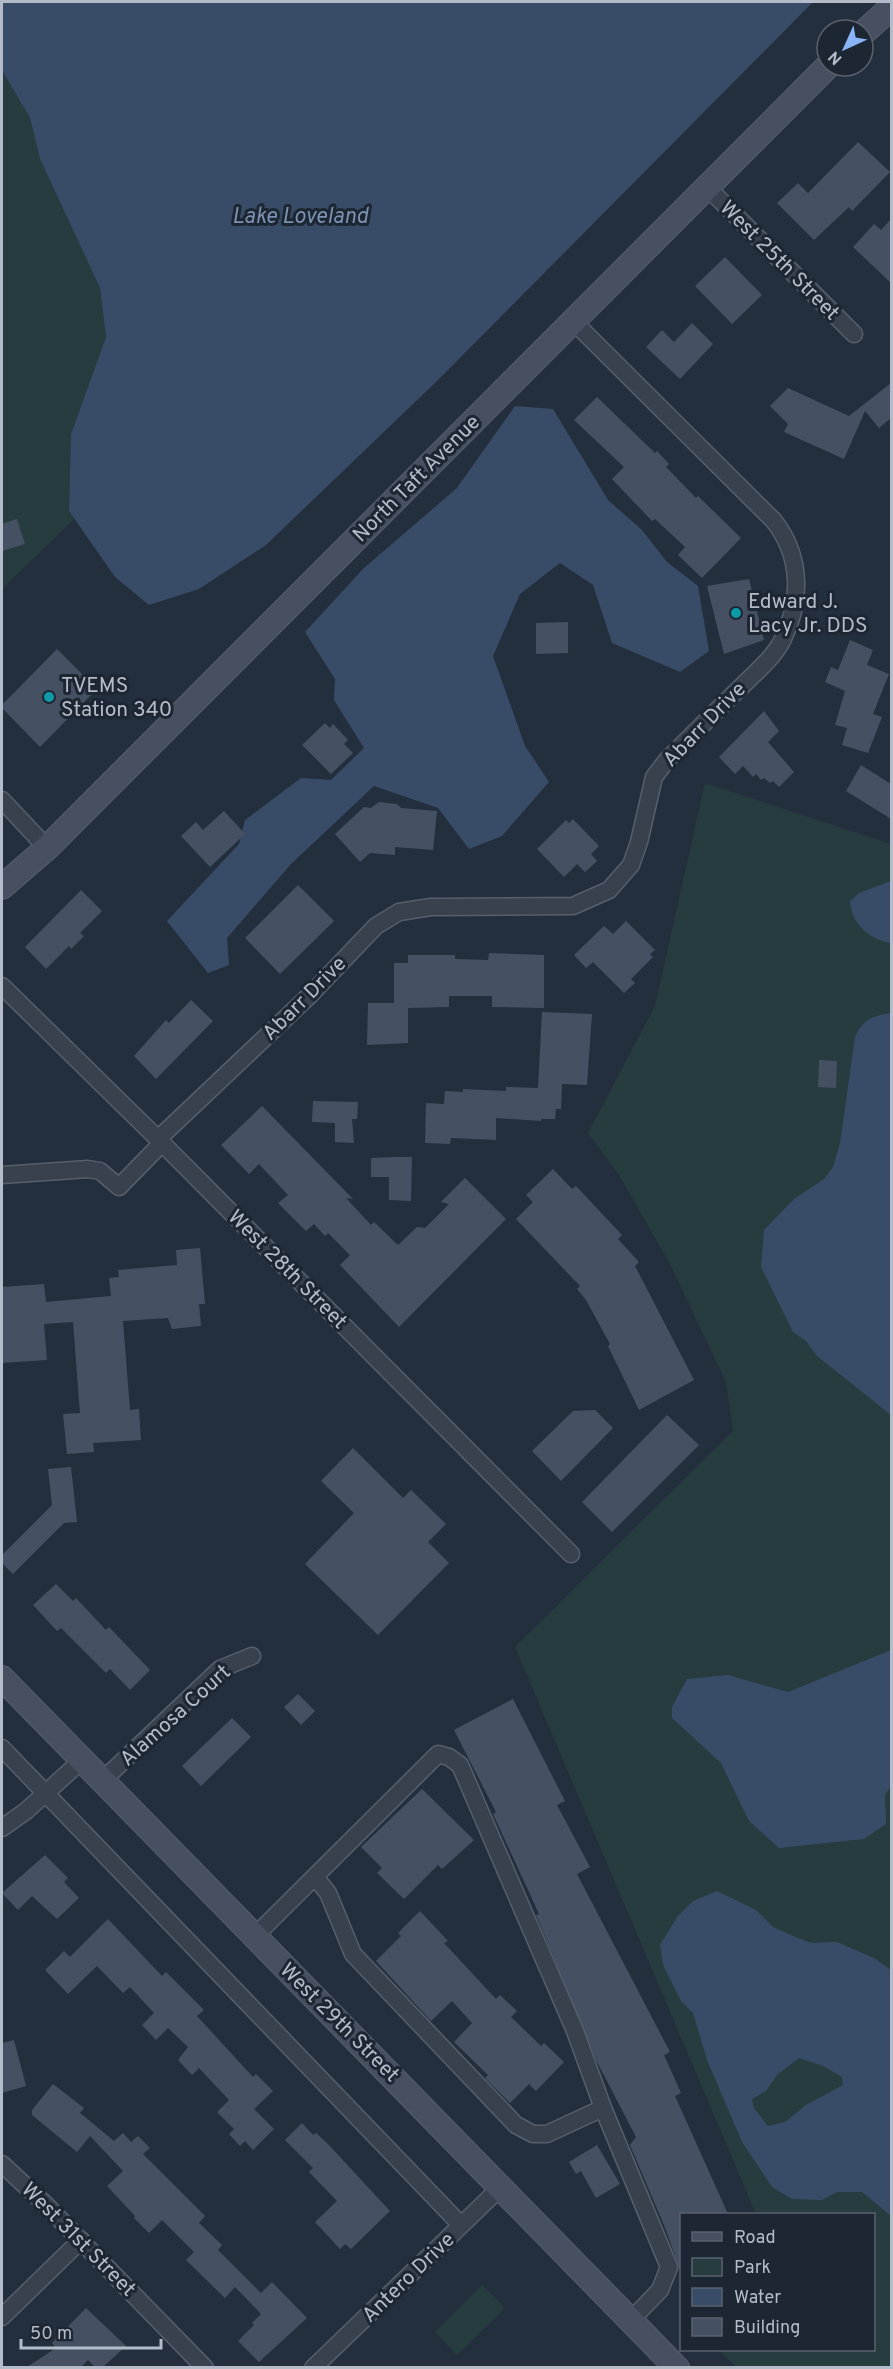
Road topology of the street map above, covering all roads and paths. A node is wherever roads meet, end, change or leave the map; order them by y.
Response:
1 (891, 7) edge
2 (875, 22) edge
3 (816, 78) edge
4 (706, 186) junction
5 (573, 320) junction
6 (854, 334) dead end
7 (2, 800) edge
8 (47, 848) junction
9 (2, 887) edge
10 (2, 986) edge
11 (160, 1141) junction
12 (2, 1175) edge
13 (571, 1554) dead end
14 (252, 1656) dead end
15 (2, 1678) edge
16 (2, 1748) edge
17 (82, 1760) junction
18 (102, 1781) junction
19 (46, 1793) junction
20 (2, 1828) edge
21 (315, 1877) junction
22 (255, 1936) junction
23 (603, 2108) junction
24 (2, 2164) edge
25 (502, 2186) junction
26 (461, 2225) junction
27 (81, 2240) junction
28 (2, 2317) edge
29 (631, 2320) junction
30 (206, 2367) edge
31 (313, 2367) edge
32 (677, 2367) edge

1 - 2 main road
3 - 4 main road, North Taft Avenue
4 - 5 main road, North Taft Avenue
4 - 6 street, West 25th Street
5 - 8 main road, North Taft Avenue
5 - 11 street, Abarr Drive
7 - 8 street
8 - 9 main road, North Taft Avenue
10 - 11 street, West 28th Street
11 - 12 street, Abarr Drive
11 - 13 street, West 28th Street
14 - 18 street, Alamosa Court
15 - 17 main road, West 29th Street
16 - 19 street
17 - 18 main road, West 29th Street
17 - 19 street
18 - 22 main road, West 29th Street
19 - 20 street
19 - 26 street
21 - 22 street
21 - 23 street
21 - 23 street
22 - 25 main road, West 29th Street
23 - 29 street
24 - 27 street, West 31st Street
25 - 26 street, Antero Drive
25 - 29 main road, West 29th Street
26 - 31 street, Antero Drive
27 - 28 street
27 - 30 street, West 31st Street
29 - 32 main road, West 29th Street

